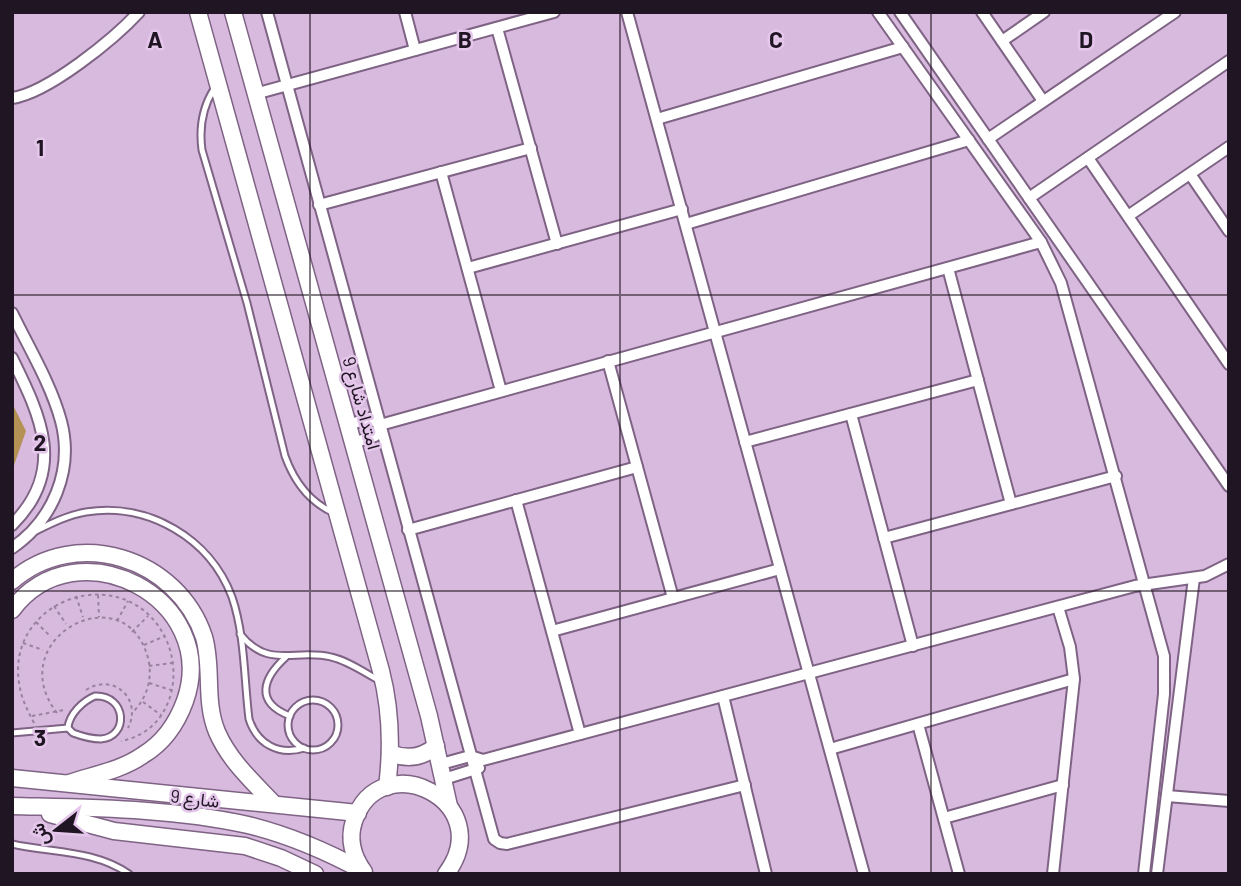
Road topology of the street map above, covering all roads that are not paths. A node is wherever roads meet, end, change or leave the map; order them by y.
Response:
1 (139, 12) edge
2 (198, 12) edge
3 (233, 12) edge
4 (267, 12) edge
5 (405, 12) edge
6 (554, 12) edge
7 (627, 12) edge
8 (878, 12) edge
9 (900, 12) edge
10 (982, 12) edge
11 (1044, 12) edge
12 (1175, 12) edge
13 (498, 28) junction
14 (1002, 41) junction
15 (903, 47) junction
16 (415, 50) junction
17 (1229, 61) edge
18 (218, 83) junction
19 (287, 85) junction
20 (255, 94) junction
21 (12, 97) edge
22 (1043, 101) junction
23 (657, 119) junction
24 (988, 139) junction
25 (969, 140) junction
26 (1229, 147) edge
27 (531, 148) junction
28 (1088, 158) junction
29 (441, 172) junction
30 (1189, 174) junction
31 (1029, 198) junction
32 (319, 205) junction
33 (682, 209) junction
34 (1128, 216) junction
35 (685, 224) junction
36 (1229, 231) edge
37 (1041, 242) junction
38 (557, 244) junction
39 (468, 268) junction
40 (948, 268) junction
41 (12, 313) edge
42 (715, 332) junction
43 (12, 358) edge
44 (608, 361) junction
45 (1229, 364) edge
46 (978, 380) junction
47 (501, 391) junction
48 (851, 414) junction
49 (348, 425) junction
50 (380, 425) junction
51 (746, 442) junction
52 (353, 443) junction
53 (637, 467) junction
54 (1116, 476) junction
55 (1229, 486) edge
56 (516, 500) junction
57 (1011, 504) junction
58 (338, 514) junction
59 (12, 525) edge
60 (408, 530) junction
61 (30, 534) junction
62 (884, 538) junction
63 (12, 548) edge
64 (1229, 564) edge
65 (780, 569) junction
66 (1194, 578) junction
67 (12, 581) edge
68 (1146, 583) junction
69 (673, 598) junction
70 (1058, 607) junction
71 (12, 610) edge
72 (552, 631) junction
73 (240, 634) junction
74 (913, 646) junction
75 (286, 657) junction
76 (809, 673) junction
77 (1074, 679) junction
78 (384, 684) junction
79 (723, 696) junction
80 (290, 716) junction
81 (918, 724) junction
82 (68, 728) junction
83 (12, 733) edge
84 (580, 734) junction
85 (436, 746) junction
86 (304, 748) junction
87 (830, 748) junction
88 (390, 753) junction
89 (470, 756) junction
90 (483, 760) junction
91 (442, 771) junction
92 (474, 771) junction
93 (12, 778) edge
94 (69, 783) junction
95 (745, 785) junction
96 (1063, 785) junction
97 (1153, 785) junction
98 (387, 787) junction
99 (1167, 796) junction
100 (1229, 801) edge
101 (273, 803) junction
102 (1150, 805) junction
103 (449, 806) junction
104 (12, 807) edge
105 (31, 807) junction
106 (358, 813) junction
107 (944, 818) junction
108 (12, 844) edge
109 (458, 866) edge
110 (364, 872) edge
111 (129, 874) edge
112 (315, 874) edge
113 (446, 874) edge
114 (766, 874) edge
115 (864, 874) edge
116 (959, 874) edge
117 (1053, 874) edge
118 (1144, 874) edge
119 (1157, 874) edge

1 - 21 street
2 - 18 main road
3 - 20 main road, امتداد شارع 9
4 - 19 street
5 - 16 street
6 - 13 street
7 - 23 street
8 - 15 street
9 - 24 street
10 - 14 street
11 - 14 street
12 - 22 street
13 - 16 street
13 - 27 street
14 - 22 street
15 - 23 street
15 - 25 street
16 - 19 street
17 - 28 street
18 - 58 main road
18 - 58 lane
19 - 20 street
19 - 32 street
20 - 49 main road, امتداد شارع 9
22 - 24 street
23 - 33 street
24 - 31 street
25 - 35 street
25 - 37 street
26 - 30 street
27 - 29 street
27 - 38 street
28 - 31 street
28 - 34 street
29 - 32 street
29 - 39 street
30 - 34 street
30 - 36 street
31 - 55 street
32 - 50 street
33 - 35 street
33 - 38 street
34 - 45 street
35 - 42 street
37 - 40 street
37 - 54 street
38 - 39 street
39 - 47 street
40 - 42 street
40 - 46 street
41 - 61 street
42 - 44 street
42 - 51 street
43 - 59 street
44 - 47 street
44 - 53 street
46 - 48 street
46 - 57 street
47 - 50 street
48 - 51 street
48 - 62 street
49 - 50 street
49 - 52 main road, امتداد شارع 9
50 - 52 street
50 - 60 street
51 - 65 street
52 - 85 main road, امتداد شارع 9
53 - 56 street
53 - 69 street
54 - 57 street
54 - 68 street
56 - 60 street
56 - 72 street
57 - 62 street
58 - 78 main road
60 - 89 street
61 - 63 street
61 - 73 lane
62 - 74 street
64 - 66 street
65 - 69 street
65 - 76 street
66 - 68 street
66 - 99 street
67 - 101 main road
68 - 70 street
68 - 97 street
69 - 72 street
70 - 74 street
70 - 77 street
71 - 94 main road
72 - 84 street
73 - 75 lane
73 - 86 lane
74 - 76 street
75 - 78 lane
75 - 80 lane
76 - 79 street
76 - 87 street
77 - 81 street
77 - 96 street
78 - 88 main road
79 - 84 street
79 - 95 street
80 - 86 lane
80 - 86 lane
81 - 87 street
81 - 107 street
82 - 82 lane
82 - 83 lane
84 - 90 street
85 - 88 main road
85 - 91 main road, امتداد شارع 9
87 - 115 street
88 - 98 main road
89 - 90 street
89 - 91 street
89 - 92 street
90 - 92 street
91 - 92 street
91 - 103 main road, امتداد شارع 9
92 - 95 street
93 - 94 main road, شارع 9
94 - 101 main road, شارع 9
95 - 114 street
96 - 107 street
96 - 117 street
97 - 99 street
97 - 102 street
98 - 103 main road
98 - 106 main road
99 - 100 street
99 - 102 street
99 - 119 street
101 - 106 main road, شارع 9
102 - 118 street
103 - 109 main road, امتداد شارع 9
104 - 105 main road, شارع 9
105 - 110 main road, شارع 9
105 - 112 main road
106 - 110 main road
107 - 116 street
108 - 111 lane
109 - 113 main road

